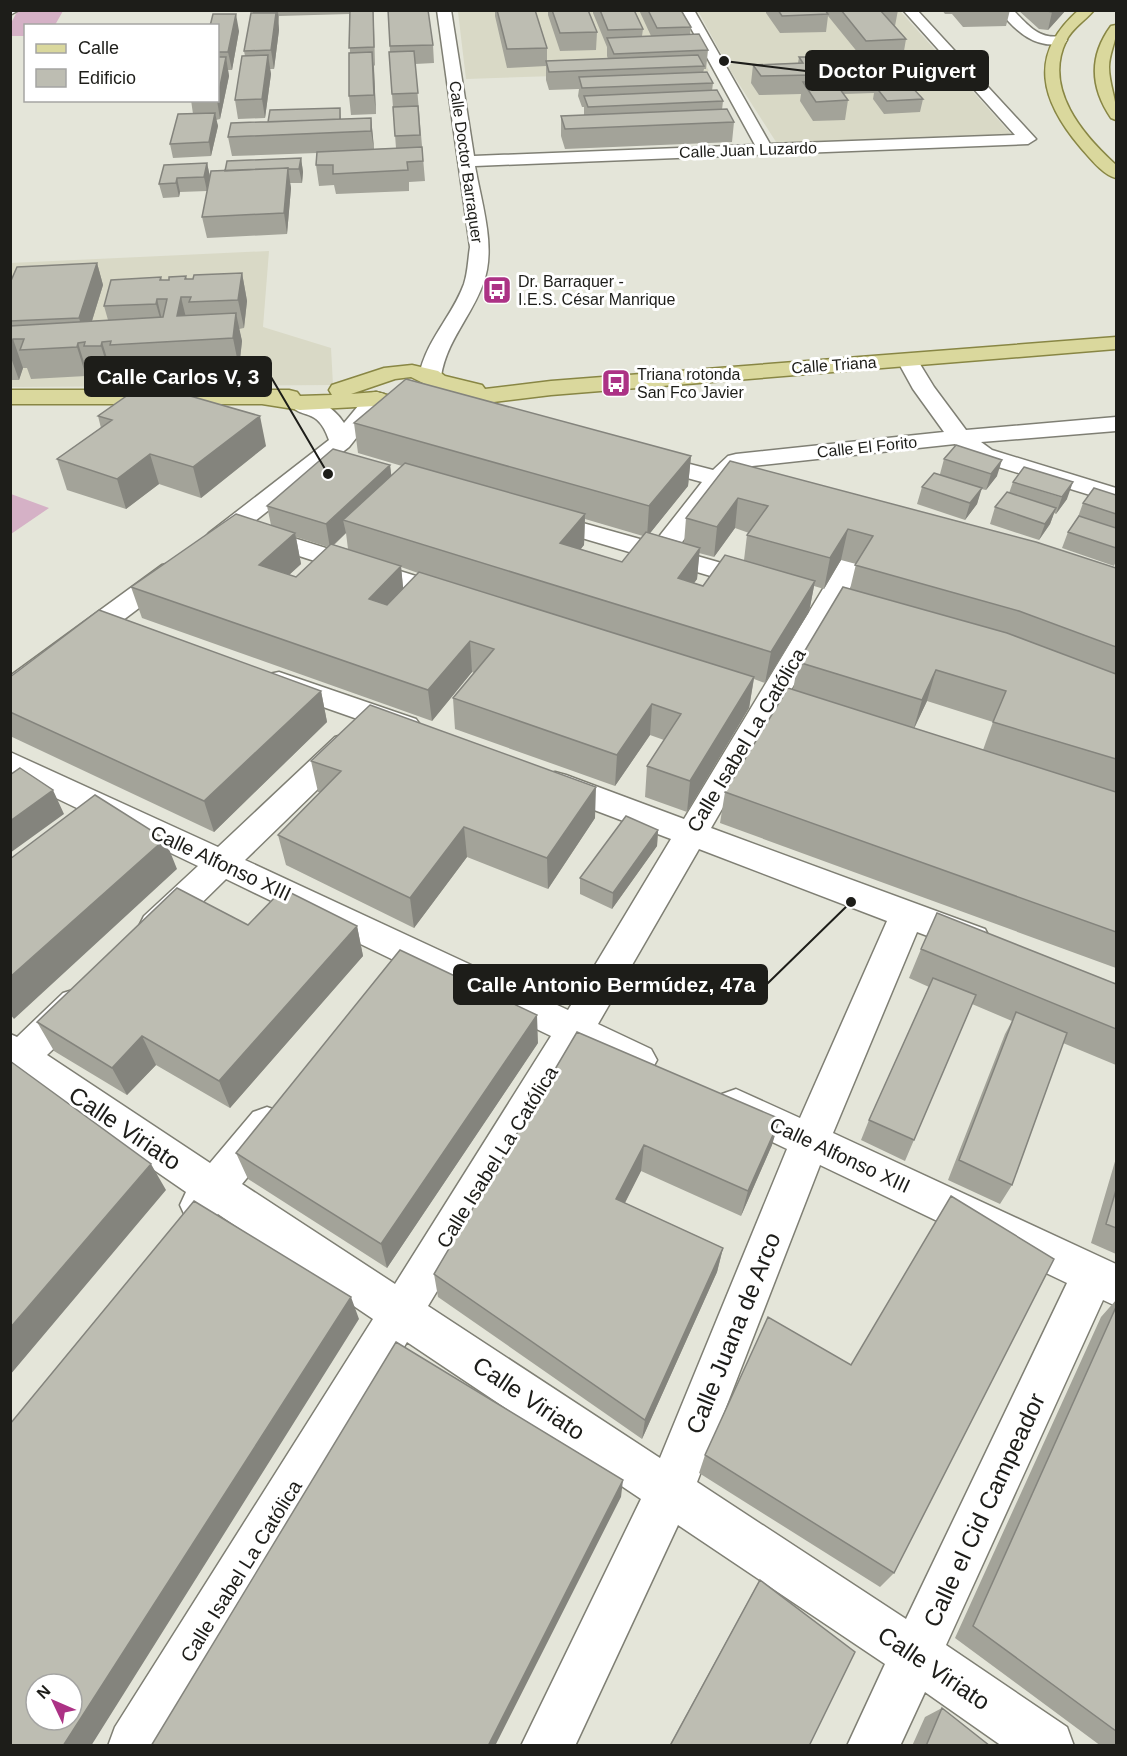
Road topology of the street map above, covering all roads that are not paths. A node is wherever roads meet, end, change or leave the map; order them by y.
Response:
1 (444, 10) edge
2 (687, 10) edge
3 (909, 10) edge
4 (1005, 10) edge
5 (1088, 10) edge
6 (1116, 29) edge
7 (1060, 40) junction
8 (1116, 115) edge
9 (765, 149) junction
10 (467, 161) junction
11 (1116, 173) edge
12 (441, 342) junction
13 (1116, 343) edge
14 (908, 360) junction
15 (433, 378) junction
16 (382, 384) junction
17 (551, 388) junction
18 (10, 397) edge
19 (266, 398) junction
20 (300, 403) junction
21 (413, 404) junction
22 (488, 417) edge
23 (1116, 424) edge
24 (960, 437) junction
25 (338, 453) junction
26 (625, 454) edge
27 (717, 479) junction
28 (1116, 496) edge
29 (785, 497) edge
30 (515, 510) edge
31 (233, 527) junction
32 (661, 552) junction
33 (851, 564) dead end
34 (816, 600) junction
35 (472, 603) edge
36 (105, 621) junction
37 (138, 632) edge
38 (252, 671) edge
39 (10, 692) edge
40 (376, 714) junction
41 (430, 735) edge
42 (10, 763) edge
43 (528, 772) edge
44 (105, 808) junction
45 (77, 830) edge
46 (690, 834) junction
47 (222, 863) junction
48 (907, 915) junction
49 (138, 944) edge
50 (1006, 950) edge
51 (96, 985) edge
52 (575, 1030) junction
53 (14, 1058) edge
54 (289, 1098) edge
55 (810, 1142) junction
56 (213, 1188) junction
57 (176, 1233) edge
58 (1105, 1280) edge
59 (401, 1312) junction
60 (669, 1492) junction
61 (916, 1655) junction
62 (134, 1746) edge
63 (547, 1746) edge
64 (873, 1746) edge
65 (1048, 1746) edge

1 - 10 street, Calle Doctor Barraquer
2 - 9 street
3 - 9 street, Calle Juan Luzardo
4 - 7 street
5 - 7 main road
6 - 8 main road
7 - 11 main road
9 - 10 street, Calle Juan Luzardo
10 - 12 street, Calle Doctor Barraquer
12 - 15 street, Calle Doctor Barraquer
12 - 16 street, Calle Doctor Barraquer
13 - 14 main road, Calle Triana
14 - 17 main road, Calle Triana
14 - 24 street
15 - 16 main road, Calle Triana
15 - 17 main road, Calle Triana
15 - 21 main road
16 - 19 main road
16 - 20 main road
16 - 21 main road
16 - 25 street
17 - 21 main road, Calle Triana
18 - 19 main road
19 - 20 main road
20 - 25 street
21 - 22 street
21 - 25 street
23 - 24 street, Calle El Forito
24 - 27 street, Calle El Forito
24 - 28 street
25 - 31 street
26 - 27 street
27 - 29 street
27 - 32 street, Calle El Forito
30 - 32 street
31 - 35 street
31 - 36 street
32 - 34 street
33 - 34 street, Calle Isabel La Católica
34 - 46 street, Calle Isabel La Católica
36 - 37 street
36 - 39 street
38 - 40 street
40 - 41 street
40 - 47 street
42 - 44 street, Calle Alfonso XIII
43 - 46 street
44 - 45 street
44 - 47 street, Calle Alfonso XIII
46 - 48 street
46 - 52 street, Calle Isabel La Católica
47 - 49 street
47 - 52 street, Calle Alfonso XIII
48 - 50 street
48 - 55 street, Calle Juana de Arco
51 - 53 street
52 - 55 street, Calle Alfonso XIII
52 - 59 street, Calle Isabel La Católica
53 - 56 street, Calle Viriato
54 - 56 street
55 - 58 street, Calle Alfonso XIII
55 - 60 street, Calle Juana de Arco
56 - 57 street
56 - 59 street, Calle Viriato
58 - 61 street, Calle el Cid Campeador
59 - 60 street, Calle Viriato
59 - 62 street, Calle Isabel La Católica
60 - 61 street, Calle Viriato
60 - 63 street, Calle Juana de Arco
61 - 64 street, Calle el Cid Campeador
61 - 65 street, Calle Viriato

